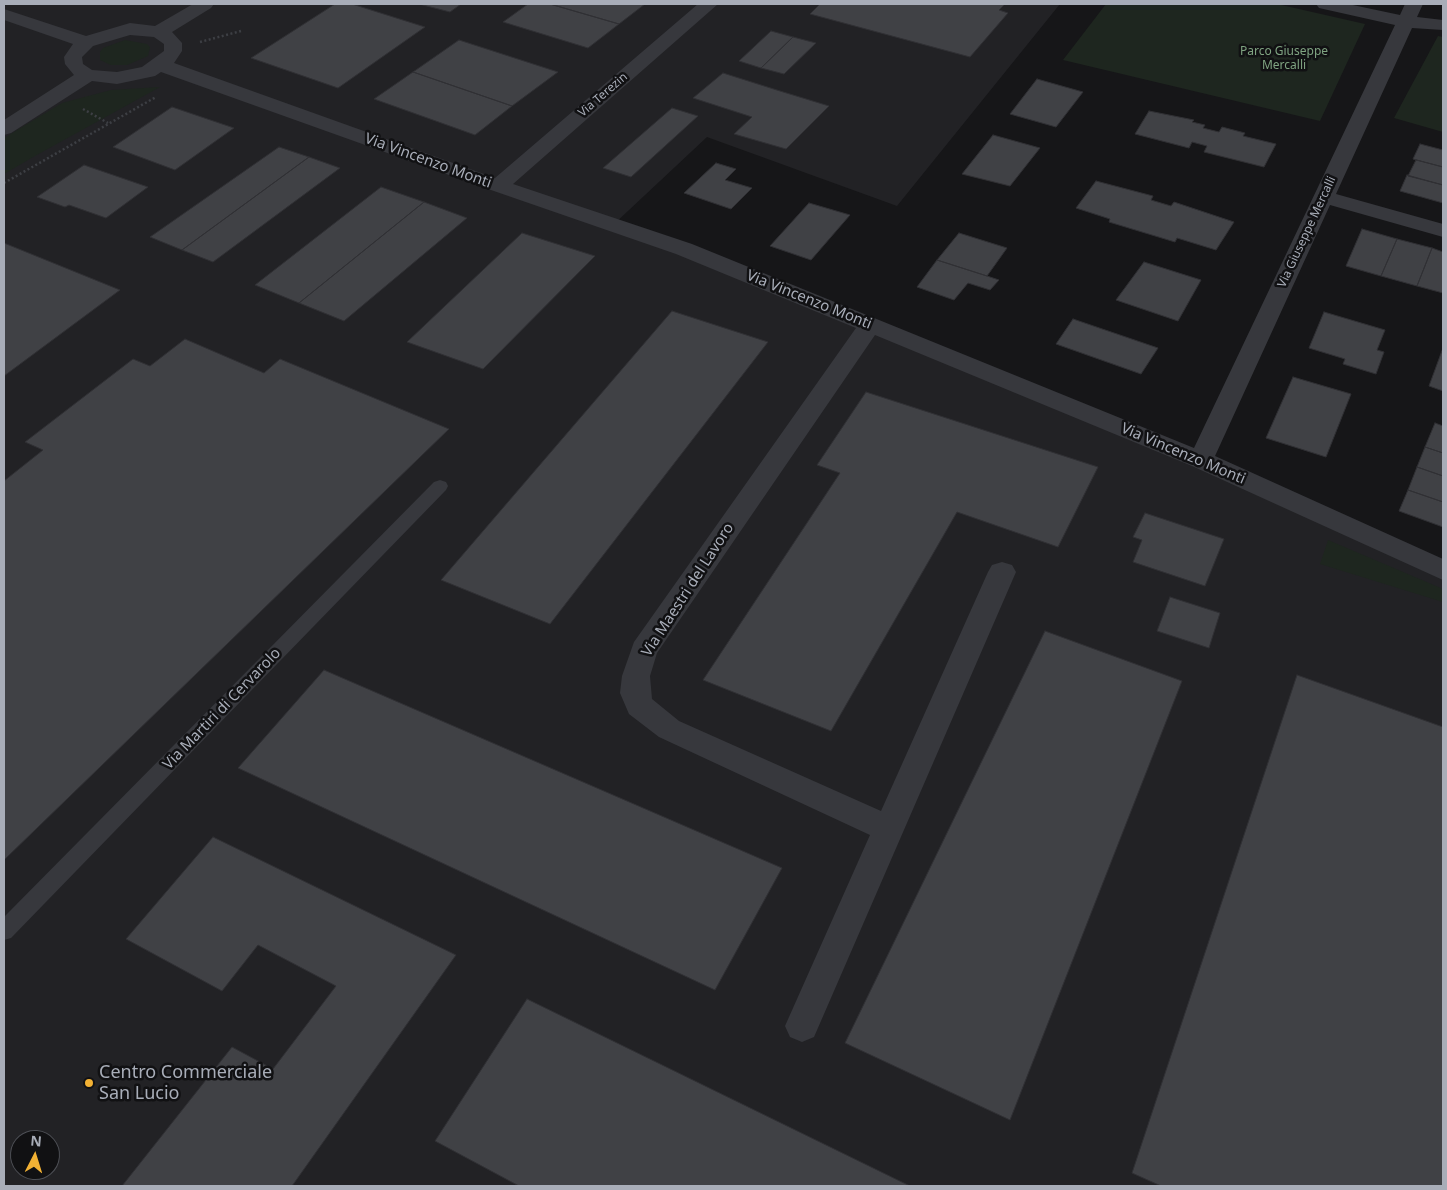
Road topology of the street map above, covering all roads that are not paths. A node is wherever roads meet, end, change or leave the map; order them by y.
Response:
1 (205, 4) edge
2 (709, 4) edge
3 (1325, 4) edge
4 (1409, 13) edge
5 (4, 14) edge
6 (1443, 25) edge
7 (158, 32) junction
8 (86, 42) junction
9 (160, 65) junction
10 (88, 75) junction
11 (4, 129) edge
12 (498, 186) junction
13 (1324, 197) junction
14 (1443, 231) edge
15 (870, 325) junction
16 (1201, 460) junction
17 (440, 486) dead end
18 (1443, 570) edge
19 (1002, 572) dead end
20 (889, 829) junction
21 (4, 931) edge
22 (802, 1026) dead end

1 - 7 street
2 - 12 street, Via Terezin
3 - 4 street
4 - 6 street
4 - 13 street, Via Giuseppe Mercalli
5 - 8 street
7 - 8 street
7 - 9 street
8 - 10 street
9 - 10 street
9 - 12 street, Via Vincenzo Monti
10 - 11 street
12 - 15 street, Via Vincenzo Monti
13 - 14 street
13 - 16 street, Via Giuseppe Mercalli
15 - 16 street, Via Vincenzo Monti
15 - 20 street, Via Maestri del Lavoro
16 - 18 street, Via Vincenzo Monti
17 - 21 lane, Via Martiri di Cervarolo
19 - 20 street
20 - 22 street

